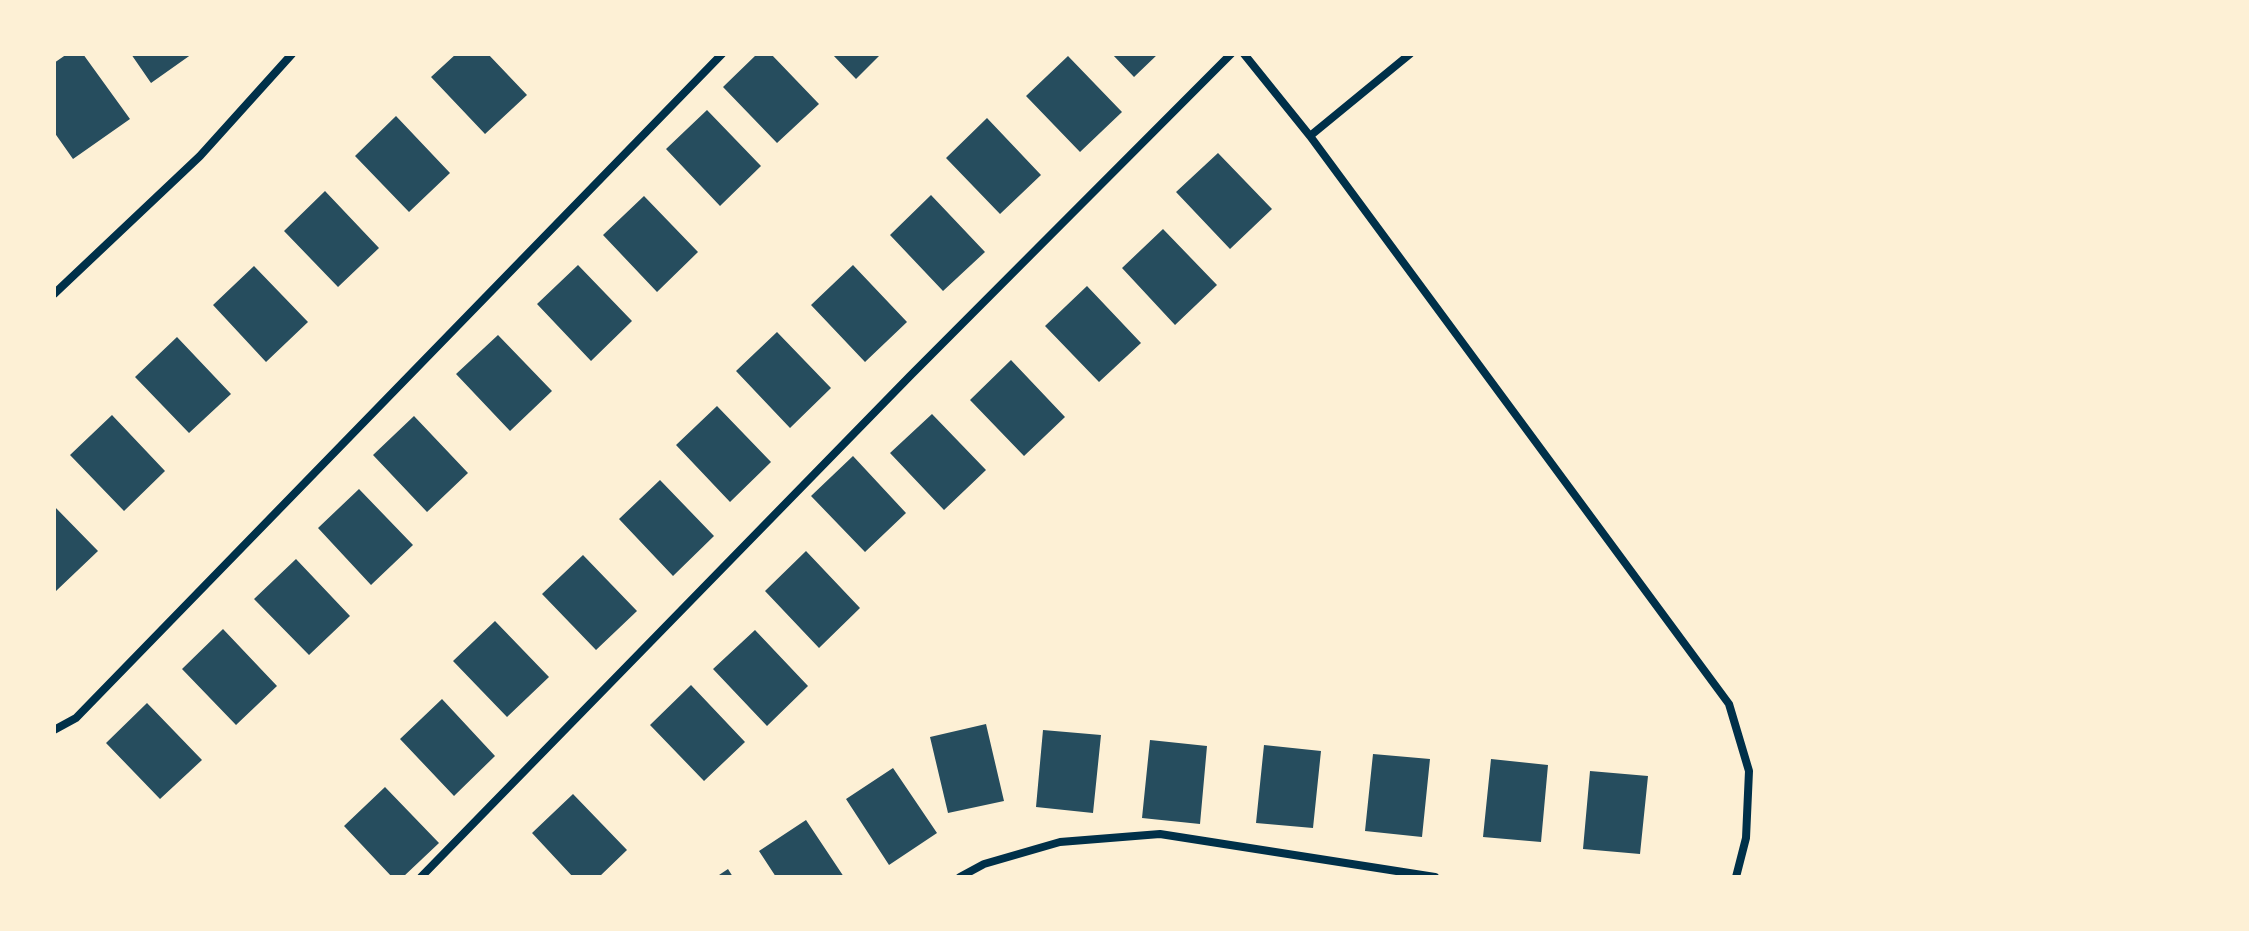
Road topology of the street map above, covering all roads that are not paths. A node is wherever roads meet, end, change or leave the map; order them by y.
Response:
1 (292, 54) edge
2 (722, 54) edge
3 (1231, 54) edge
4 (1244, 54) edge
5 (1410, 54) edge
6 (1310, 136) junction
7 (54, 294) edge
8 (54, 730) edge
9 (421, 877) edge
10 (960, 877) edge
11 (1435, 877) edge
12 (1736, 877) edge

1 - 7 street
2 - 8 street
3 - 9 street
4 - 6 street
5 - 6 street
6 - 12 street
10 - 11 street

